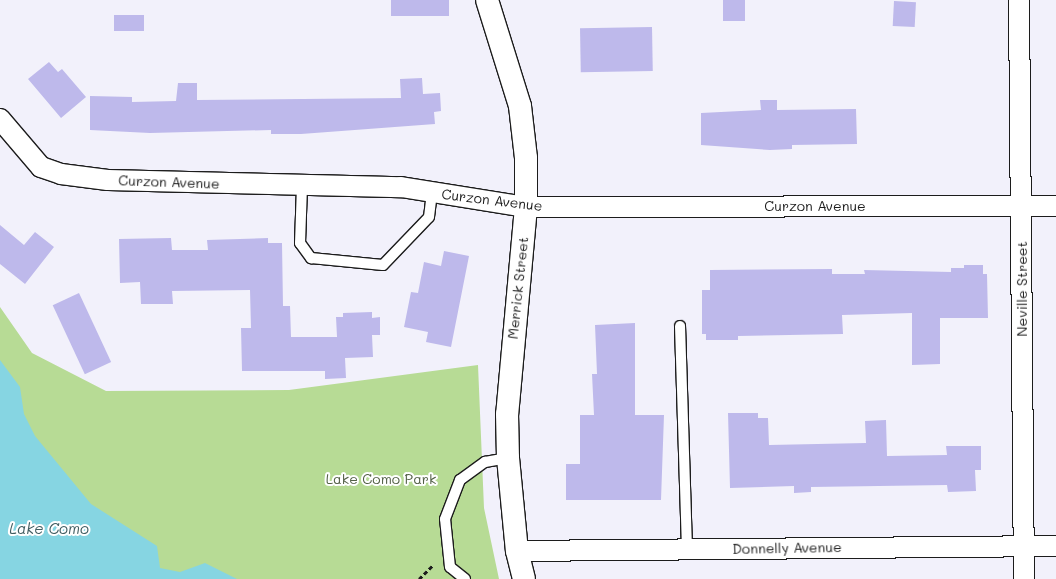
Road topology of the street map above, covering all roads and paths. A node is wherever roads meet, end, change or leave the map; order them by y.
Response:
1 (487, 0) edge
2 (1019, 0) edge
3 (0, 119) edge
4 (302, 186) junction
5 (432, 193) junction
6 (1021, 206) junction
7 (1056, 206) edge
8 (526, 207) junction
9 (680, 326) dead end
10 (508, 458) junction
11 (1024, 546) junction
12 (1056, 546) edge
13 (687, 549) junction
14 (517, 551) junction
15 (465, 579) edge
16 (524, 579) edge
17 (1024, 579) edge

1 - 8 street, Merrick Street
2 - 6 street, Neville Street
3 - 4 street, Curzon Avenue
4 - 5 street, Curzon Avenue
4 - 5 lane
5 - 8 street, Curzon Avenue
6 - 7 street, Curzon Avenue
6 - 8 street, Curzon Avenue
6 - 11 street, Neville Street
8 - 10 street, Merrick Street
9 - 13 lane
10 - 14 street, Merrick Street
10 - 15 lane
11 - 12 street, Donnelly Avenue
11 - 13 street, Donnelly Avenue
11 - 17 street, Neville Street
13 - 14 street, Donnelly Avenue
14 - 16 street, Merrick Street

